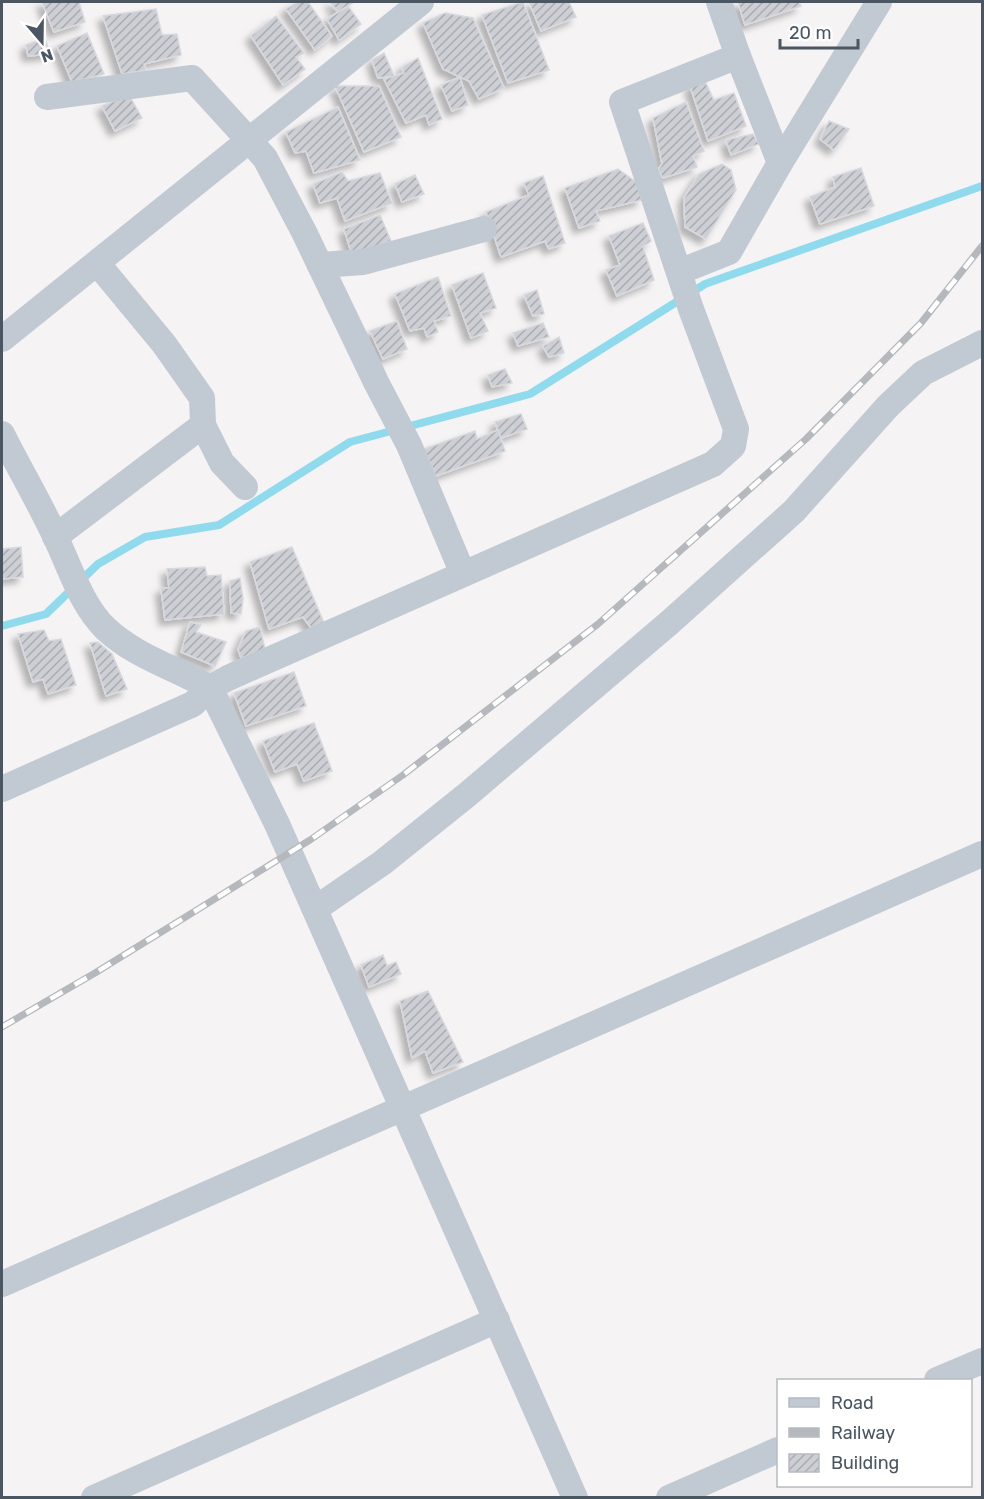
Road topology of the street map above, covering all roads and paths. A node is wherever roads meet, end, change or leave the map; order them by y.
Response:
1 (719, 2) edge
2 (879, 2) edge
3 (412, 4) edge
4 (738, 56) junction
5 (46, 97) dead end
6 (249, 140) junction
7 (780, 164) junction
8 (484, 230) dead end
9 (97, 263) junction
10 (320, 266) junction
11 (679, 272) junction
12 (2, 339) edge
13 (982, 343) edge
14 (203, 425) junction
15 (2, 434) edge
16 (245, 488) dead end
17 (55, 537) junction
18 (463, 574) junction
19 (210, 688) junction
20 (2, 789) edge
21 (982, 854) edge
22 (315, 909) junction
23 (403, 1108) junction
24 (2, 1284) edge
25 (497, 1320) junction
26 (982, 1361) edge
27 (939, 1379) edge
28 (777, 1450) edge
29 (94, 1497) edge
30 (575, 1497) edge
31 (669, 1497) edge

1 - 4 street
2 - 7 street
3 - 6 street
4 - 7 street
4 - 11 street
5 - 6 street
6 - 9 street
6 - 10 street
7 - 11 street
8 - 10 street
9 - 12 street
9 - 14 street
10 - 18 street
11 - 18 street
13 - 22 street
14 - 16 street
14 - 17 street
15 - 17 street
17 - 19 street
18 - 19 street
19 - 20 street
19 - 22 street
21 - 23 street
22 - 23 street
23 - 24 street
23 - 25 street
25 - 29 street
25 - 30 street
26 - 27 street
28 - 31 street

